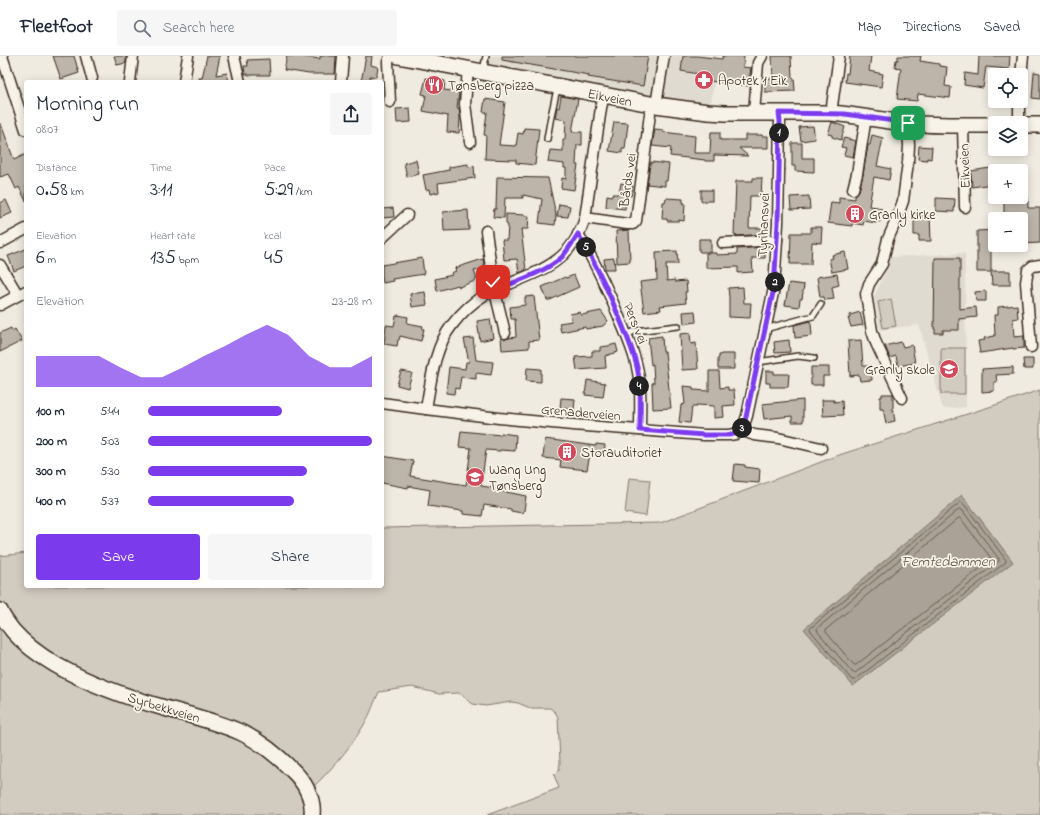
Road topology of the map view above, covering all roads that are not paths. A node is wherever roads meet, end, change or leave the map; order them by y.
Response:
1 (2, 56) edge
2 (86, 56) edge
3 (133, 56) edge
4 (188, 56) edge
5 (234, 56) edge
6 (342, 56) edge
7 (390, 56) edge
8 (398, 56) edge
9 (486, 56) edge
10 (664, 56) edge
11 (762, 56) edge
12 (839, 56) edge
13 (1023, 56) edge
14 (1022, 68) edge
15 (468, 69) junction
16 (483, 72) junction
17 (92, 78) dead end
18 (130, 80) edge
19 (184, 80) edge
20 (240, 80) edge
21 (341, 80) edge
22 (557, 86) junction
23 (604, 95) junction
24 (390, 102) dead end
25 (653, 110) junction
26 (754, 113) junction
27 (779, 113) junction
28 (831, 113) junction
29 (866, 117) junction
30 (908, 123) junction
31 (24, 124) edge
32 (963, 125) junction
33 (988, 125) edge
34 (1028, 125) edge
35 (1040, 125) edge
36 (547, 139) dead end
37 (470, 142) dead end
38 (853, 189) dead end
39 (965, 207) dead end
40 (407, 215) dead end
41 (585, 218) junction
42 (24, 230) edge
43 (486, 231) dead end
44 (578, 234) junction
45 (384, 236) edge
46 (777, 240) junction
47 (0, 243) edge
48 (722, 243) dead end
49 (0, 265) edge
50 (1040, 265) edge
51 (495, 290) junction
52 (22, 293) edge
53 (822, 304) dead end
54 (0, 305) edge
55 (678, 326) dead end
56 (765, 329) junction
57 (505, 332) dead end
58 (626, 335) junction
59 (1031, 347) dead end
60 (814, 358) dead end
61 (758, 362) junction
62 (902, 398) dead end
63 (384, 404) edge
64 (426, 409) junction
65 (640, 430) junction
66 (741, 430) junction
67 (821, 448) dead end
68 (0, 611) edge
69 (312, 815) edge

1 - 31 street
2 - 17 street
3 - 18 street
4 - 19 street
5 - 20 street
6 - 21 street
7 - 24 street
8 - 15 main road, Eikveien
9 - 16 lane
10 - 25 street
11 - 26 street
12 - 28 street
13 - 14 street
15 - 16 main road, Eikveien
15 - 37 street
16 - 22 main road, Eikveien
22 - 23 main road, Eikveien
22 - 36 lane
23 - 25 main road, Eikveien
23 - 41 street
25 - 26 main road, Eikveien
25 - 41 street, Bårds vei
26 - 27 main road, Eikveien
27 - 28 main road, Eikveien
27 - 46 street, Tyrihansvei
28 - 29 main road, Eikveien
29 - 30 main road, Eikveien
29 - 38 street
30 - 32 main road, Eikveien
30 - 62 street
32 - 33 main road, Eikveien
32 - 39 street, Eikveien
34 - 35 main road
40 - 45 street
41 - 44 street
42 - 47 street
43 - 51 street
44 - 51 street
44 - 58 street, Pers vei
46 - 48 street
46 - 56 street, Tyrihansvei
49 - 52 street
50 - 59 street
51 - 57 street
51 - 64 street
52 - 54 street
53 - 56 lane
55 - 58 lane
56 - 61 street, Tyrihansvei
58 - 65 street, Pers vei
60 - 61 lane
61 - 66 street, Tyrihansvei
63 - 64 street, Grenaderveien
64 - 65 street, Grenaderveien
65 - 66 street, Grenaderveien
66 - 67 street
68 - 69 main road, Syrbekkveien

